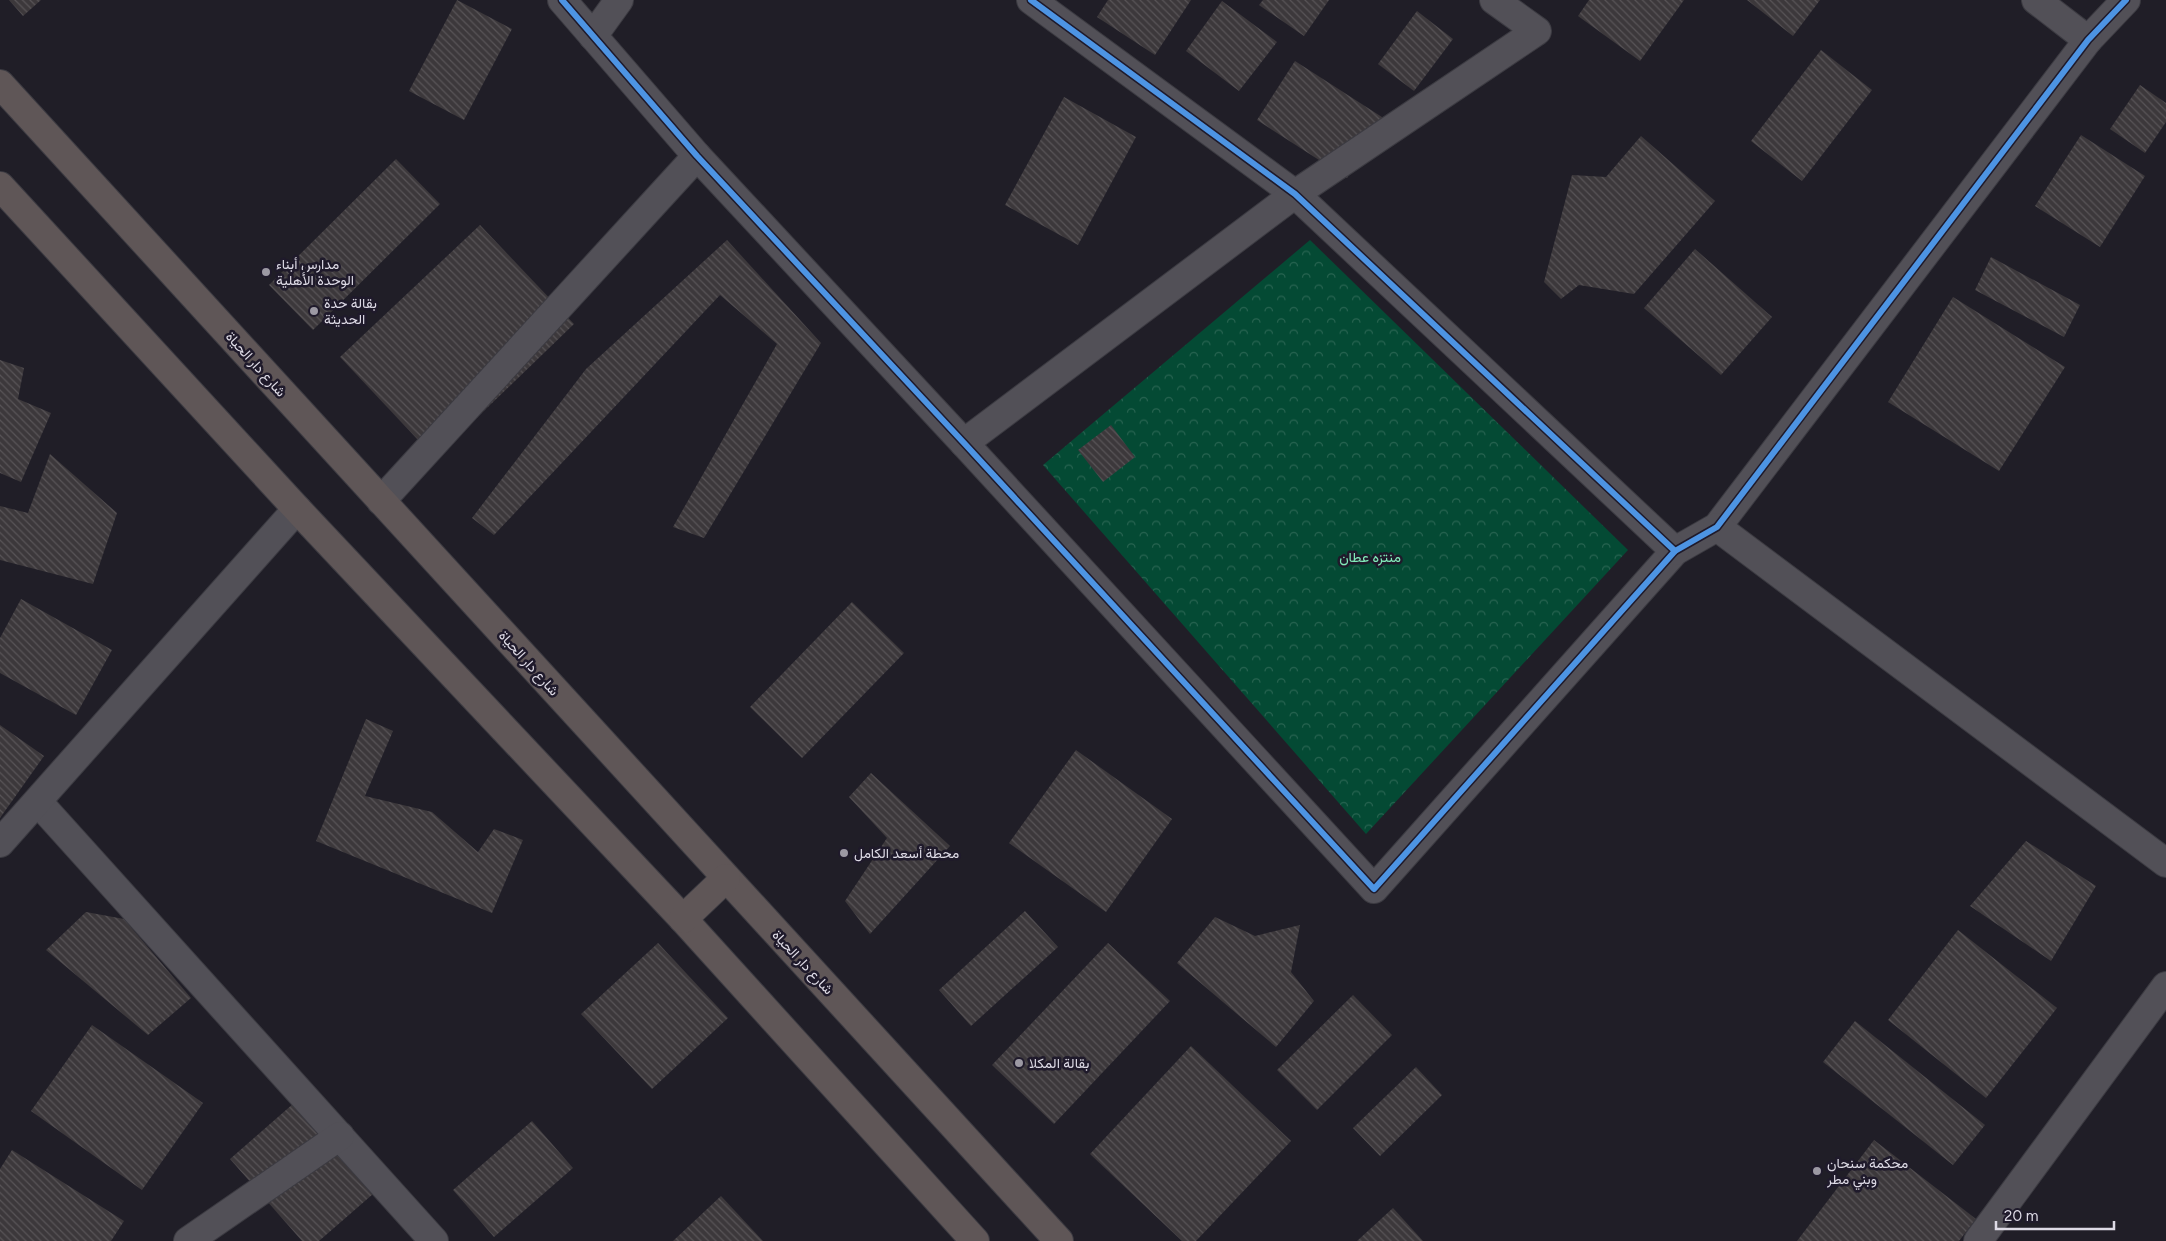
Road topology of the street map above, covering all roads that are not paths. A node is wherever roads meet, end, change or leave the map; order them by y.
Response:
1 (562, 0) edge
2 (619, 0) edge
3 (1031, 0) edge
4 (1494, 0) edge
5 (2036, 0) edge
6 (2126, 0) edge
7 (593, 36) junction
8 (2088, 40) junction
9 (0, 84) edge
10 (697, 156) junction
11 (0, 186) edge
12 (1295, 194) junction
13 (964, 442) junction
14 (381, 500) junction
15 (297, 508) junction
16 (1717, 527) junction
17 (1675, 551) junction
18 (38, 802) junction
19 (0, 843) edge
20 (2166, 863) edge
21 (726, 878) junction
22 (683, 919) junction
23 (2166, 986) edge
24 (340, 1136) junction
25 (188, 1241) edge
26 (434, 1241) edge
27 (975, 1241) edge
28 (1059, 1241) edge
29 (1978, 1241) edge

1 - 7 street
2 - 7 street
3 - 12 street
4 - 12 street
5 - 8 street
6 - 8 street
7 - 10 street
8 - 16 street
9 - 14 main road, شارع دار الحياة
10 - 13 street
10 - 14 street
11 - 15 main road
12 - 13 street
12 - 17 street
13 - 17 street
14 - 21 main road, شارع دار الحياة
15 - 18 street
15 - 22 main road
16 - 17 street
16 - 20 street
18 - 19 street
18 - 24 street
21 - 22 main road
21 - 28 main road, شارع دار الحياة
22 - 27 main road
23 - 29 street
24 - 25 street
24 - 26 street

